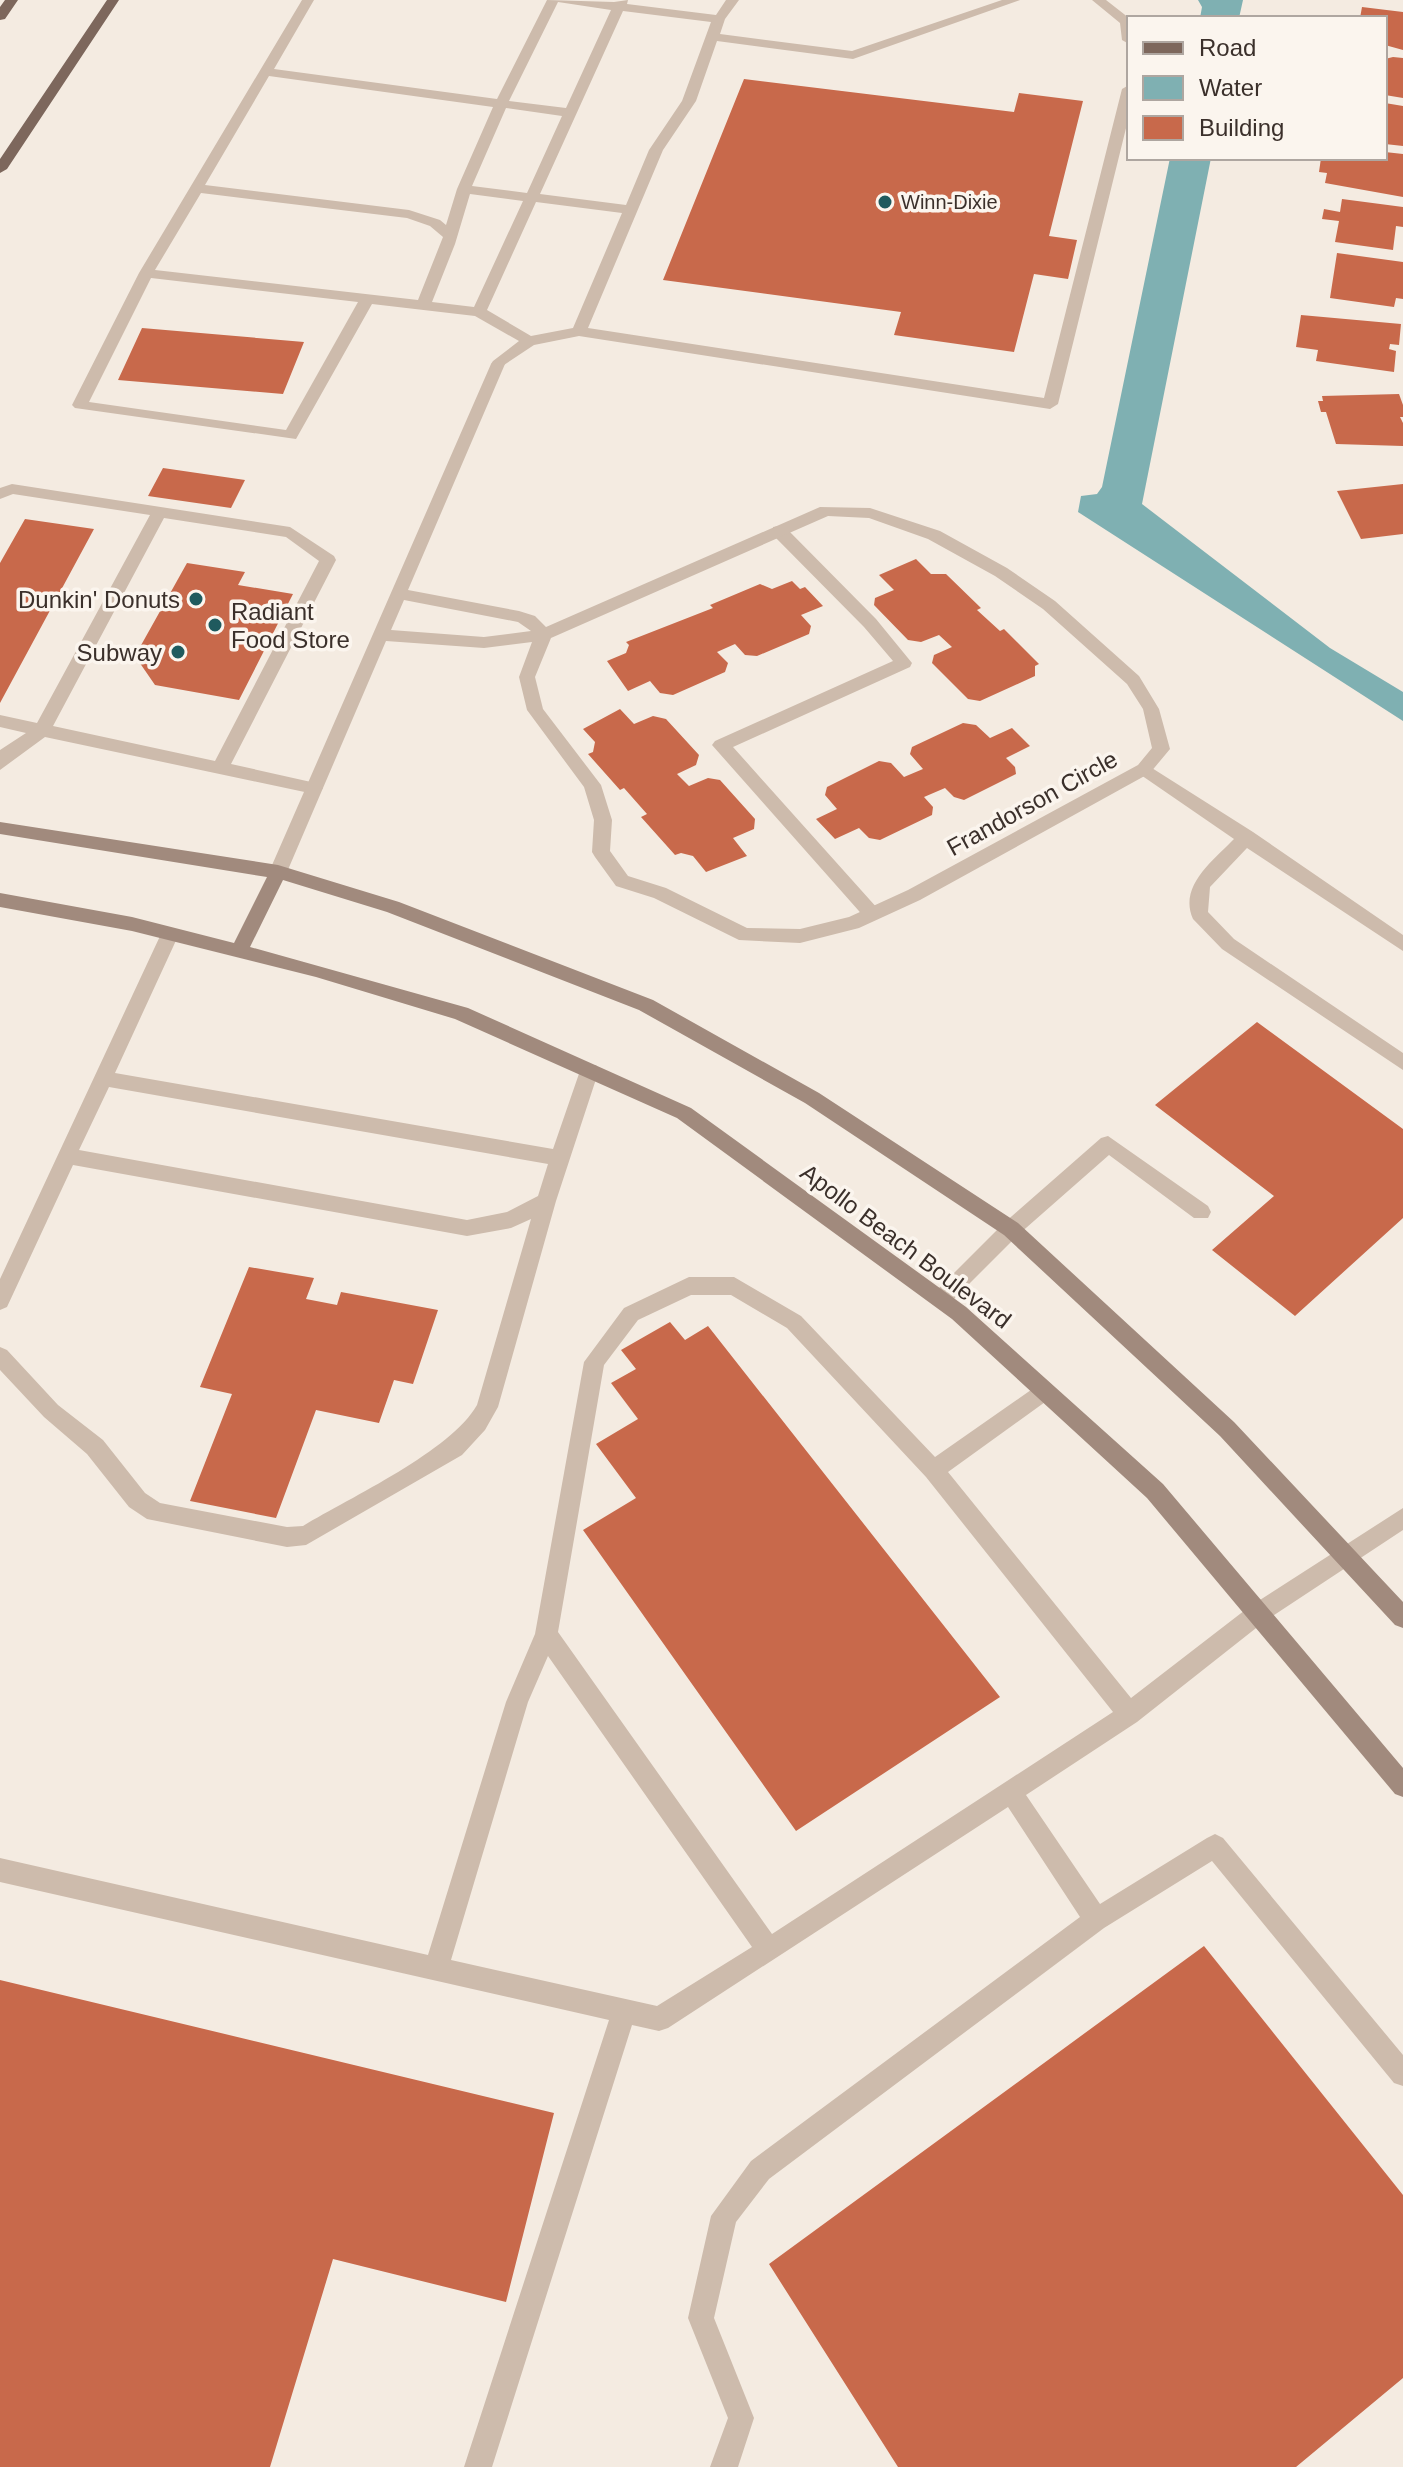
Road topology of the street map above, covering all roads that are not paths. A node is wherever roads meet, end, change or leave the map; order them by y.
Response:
1 (12, 0) edge
2 (113, 0) edge
3 (308, 0) edge
4 (553, 0) edge
5 (563, 0) edge
6 (733, 0) edge
7 (1014, 0) edge
8 (1098, 0) edge
9 (620, 3) edge
10 (0, 16) edge
11 (719, 19) junction
12 (1127, 28) edge
13 (714, 37) junction
14 (266, 72) junction
15 (1127, 97) edge
16 (501, 104) junction
17 (570, 113) junction
18 (0, 169) edge
19 (198, 188) junction
20 (464, 189) junction
21 (531, 197) junction
22 (630, 210) junction
23 (450, 236) junction
24 (146, 273) junction
25 (368, 298) junction
26 (424, 305) junction
27 (479, 312) junction
28 (579, 331) junction
29 (529, 341) junction
30 (0, 494) edge
31 (160, 511) junction
32 (779, 531) junction
33 (400, 594) junction
34 (544, 634) junction
35 (382, 635) junction
36 (0, 721) edge
37 (42, 730) junction
38 (0, 764) edge
39 (220, 768) junction
40 (1144, 769) junction
41 (314, 788) junction
42 (0, 828) edge
43 (1247, 837) junction
44 (278, 872) junction
45 (0, 900) edge
46 (872, 914) junction
47 (170, 934) junction
48 (1403, 944) edge
49 (239, 951) junction
50 (1403, 1063) edge
51 (589, 1070) junction
52 (103, 1078) junction
53 (67, 1156) junction
54 (561, 1158) junction
55 (546, 1201) junction
56 (1201, 1212) dead end
57 (1011, 1229) junction
58 (941, 1299) junction
59 (0, 1301) edge
60 (0, 1356) edge
61 (1045, 1391) junction
62 (934, 1470) junction
63 (1403, 1518) edge
64 (1345, 1555) junction
65 (1257, 1614) junction
66 (1403, 1618) edge
67 (546, 1634) junction
68 (1129, 1714) junction
69 (1403, 1786) edge
70 (1011, 1792) junction
71 (0, 1870) edge
72 (1096, 1920) junction
73 (769, 1950) junction
74 (436, 1969) junction
75 (624, 2011) junction
76 (1403, 2074) edge
77 (478, 2467) edge
78 (724, 2467) edge

1 - 10 main road
2 - 18 main road
3 - 14 street
4 - 16 street
5 - 9 street
6 - 11 street
7 - 13 street
8 - 12 street
9 - 11 street
9 - 17 street
11 - 13 street
13 - 22 street
14 - 16 street
14 - 19 street
15 - 28 street
16 - 17 street
16 - 20 street
17 - 21 street
19 - 23 street
19 - 24 street
20 - 21 street
20 - 23 street
21 - 22 street
21 - 27 street
22 - 28 street
23 - 26 street
24 - 25 street
24 - 25 street
25 - 26 street
26 - 27 street
27 - 29 street
28 - 29 street
29 - 33 street
30 - 31 street
31 - 37 street
31 - 39 street
32 - 34 street, Frandorson Circle
32 - 40 street, Frandorson Circle
32 - 46 street
33 - 34 street
33 - 35 street
34 - 35 street, Frandorson Circle
34 - 46 street, Frandorson Circle
35 - 41 street
36 - 37 street
37 - 38 street
37 - 39 street
39 - 41 street
40 - 43 street
40 - 46 street, Frandorson Circle
41 - 44 street
42 - 44 main road
43 - 48 street
43 - 50 street
44 - 49 main road
44 - 57 main road
45 - 47 main road, Apollo Beach Boulevard
47 - 49 main road, Apollo Beach Boulevard
47 - 52 street
49 - 51 main road, Apollo Beach Boulevard
51 - 54 street
51 - 58 main road, Apollo Beach Boulevard
52 - 53 street
52 - 54 street
53 - 55 street
53 - 59 street
54 - 55 street
55 - 60 street
56 - 57 street
57 - 58 street
57 - 64 main road
58 - 61 main road, Apollo Beach Boulevard
61 - 62 street
61 - 65 main road, Apollo Beach Boulevard
62 - 67 street
62 - 68 street
63 - 64 street
64 - 65 street
64 - 66 main road
65 - 68 street
65 - 69 main road, Apollo Beach Boulevard
67 - 73 street
67 - 74 street
68 - 70 street
70 - 72 street
70 - 73 street
71 - 74 street
72 - 76 street
72 - 78 street
73 - 75 street
74 - 75 street
75 - 77 street

